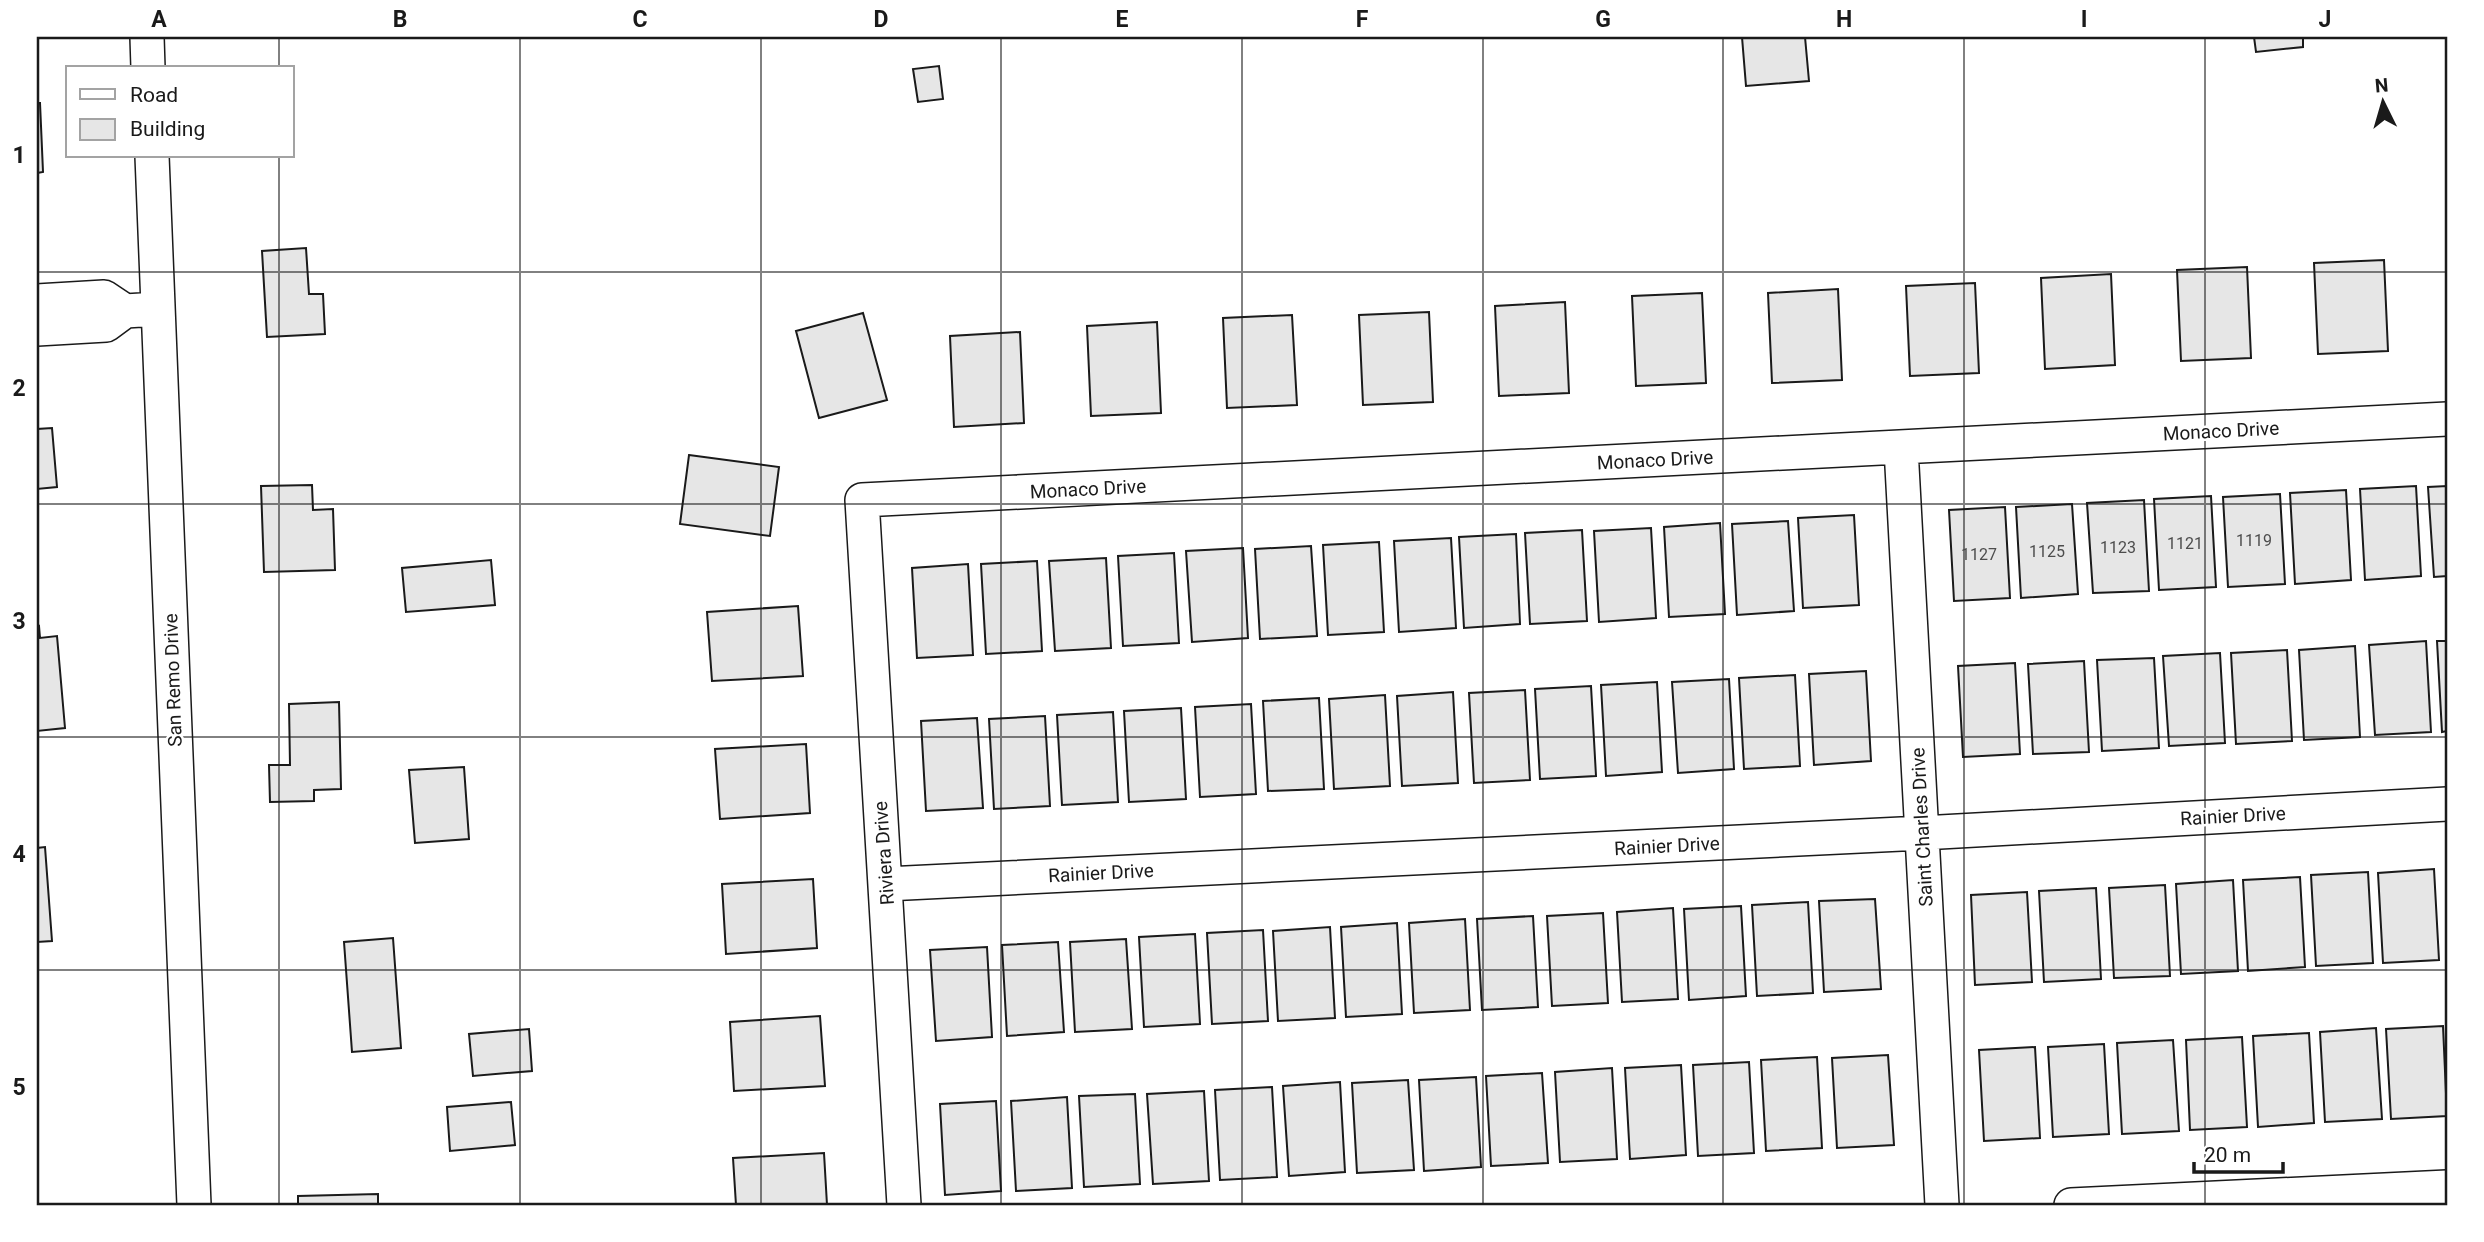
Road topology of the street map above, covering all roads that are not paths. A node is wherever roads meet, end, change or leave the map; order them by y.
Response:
1 (147, 37) edge
2 (148, 66) edge
3 (152, 158) edge
4 (37, 301) edge
5 (158, 309) junction
6 (125, 311) junction
7 (37, 329) edge
8 (2447, 419) edge
9 (1901, 448) junction
10 (862, 500) joint
11 (2447, 804) edge
12 (1922, 833) junction
13 (887, 884) junction
14 (2447, 1187) edge
15 (194, 1205) edge
16 (904, 1205) edge
17 (1942, 1205) edge
18 (2071, 1205) edge

1 - 2 street
3 - 5 street, San Remo Drive
4 - 6 street
5 - 6 street
5 - 15 street, San Remo Drive
6 - 7 street
8 - 9 street, Monaco Drive
9 - 10 street, Monaco Drive
9 - 12 street, Saint Charles Drive
10 - 13 street, Riviera Drive
11 - 12 street, Rainier Drive
12 - 13 street, Rainier Drive
12 - 17 street, Saint Charles Drive
13 - 16 street, Riviera Drive
14 - 18 street

